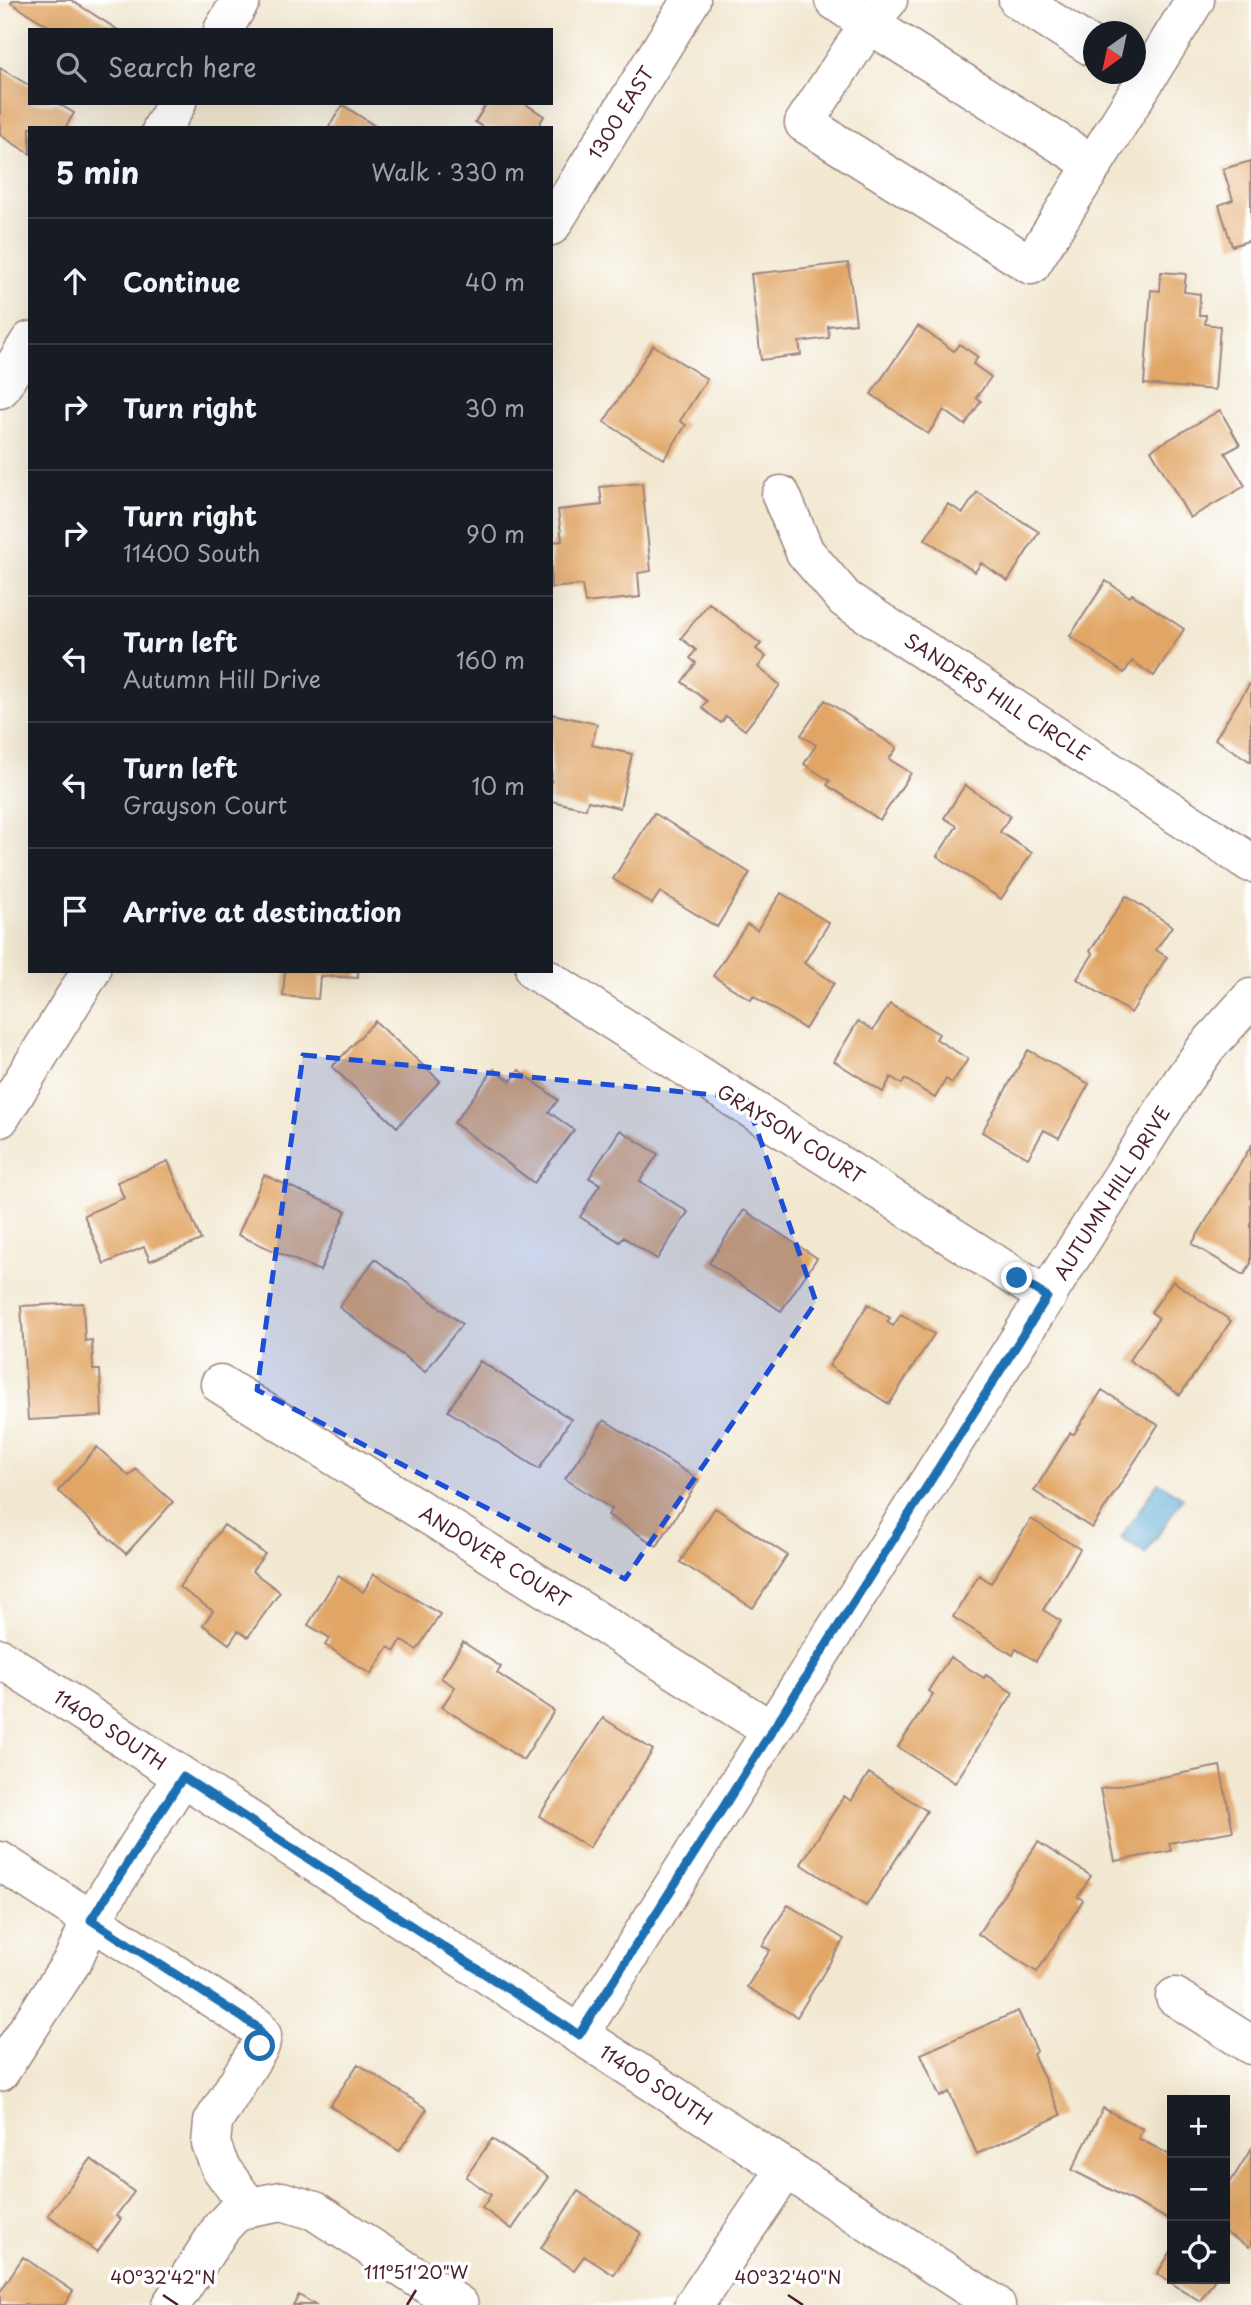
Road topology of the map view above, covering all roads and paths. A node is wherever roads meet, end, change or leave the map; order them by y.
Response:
1 (241, 0) edge
2 (691, 0) edge
3 (834, 0) edge
4 (1018, 0) edge
5 (1195, 0) edge
6 (878, 12) edge
7 (224, 28) edge
8 (1083, 41) edge
9 (1146, 67) edge
10 (1135, 84) edge
11 (176, 105) edge
12 (163, 126) edge
13 (1093, 164) junction
14 (553, 223) edge
15 (28, 344) edge
16 (0, 389) edge
17 (781, 495) dead end
18 (1251, 863) edge
19 (90, 973) edge
20 (538, 973) edge
21 (1251, 998) edge
22 (0, 1118) edge
23 (1047, 1297) junction
24 (220, 1384) dead end
25 (0, 1658) edge
26 (771, 1730) junction
27 (183, 1777) junction
28 (0, 1861) edge
29 (91, 1920) junction
30 (1175, 1997) dead end
31 (579, 2035) junction
32 (1251, 2045) edge
33 (0, 2072) edge
34 (786, 2169) junction
35 (249, 2207) junction
36 (170, 2305) edge
37 (459, 2305) edge
38 (694, 2305) edge
39 (996, 2305) edge

1 - 7 street
2 - 14 street, 1300 EAST
3 - 6 street
4 - 8 street
5 - 9 street
6 - 13 street
6 - 13 street
10 - 13 street
11 - 12 street
15 - 16 street
17 - 18 street, SANDERS HILL CIRCLE
19 - 22 street
20 - 23 street, GRAYSON COURT
21 - 23 street, AUTUMN HILL DRIVE
23 - 26 street, AUTUMN HILL DRIVE
24 - 26 street, ANDOVER COURT
25 - 27 street, 11400 SOUTH
26 - 31 street, AUTUMN HILL DRIVE
27 - 29 street
27 - 31 street, 11400 SOUTH
28 - 29 street
29 - 33 street
29 - 35 street
30 - 32 street
31 - 34 street, 11400 SOUTH
34 - 38 street
34 - 39 street, 11400 SOUTH
35 - 36 street
35 - 37 street

